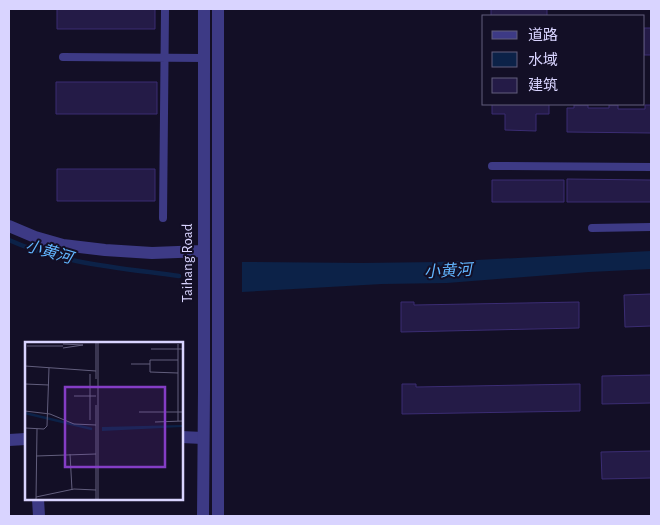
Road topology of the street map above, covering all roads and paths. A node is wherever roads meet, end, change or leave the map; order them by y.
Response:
1 (165, 9) edge
2 (204, 9) edge
3 (218, 9) edge
4 (63, 57) dead end
5 (164, 58) junction
6 (204, 58) junction
7 (492, 166) dead end
8 (651, 167) edge
9 (163, 218) dead end
10 (9, 226) edge
11 (651, 227) edge
12 (592, 228) dead end
13 (204, 251) junction
14 (182, 437) edge
15 (203, 438) junction
16 (25, 439) edge
17 (9, 440) edge
18 (38, 500) edge
19 (39, 516) edge
20 (203, 516) edge
21 (218, 516) edge

1 - 5 lane
2 - 6 street, Taihang Road
3 - 21 street, Taihang Road
4 - 5 lane
5 - 6 lane
5 - 9 lane
6 - 13 street, Taihang Road
7 - 8 lane
10 - 13 street
11 - 12 lane
13 - 15 street, Taihang Road
14 - 15 street
15 - 20 street, Taihang Road
16 - 17 street
18 - 19 street

